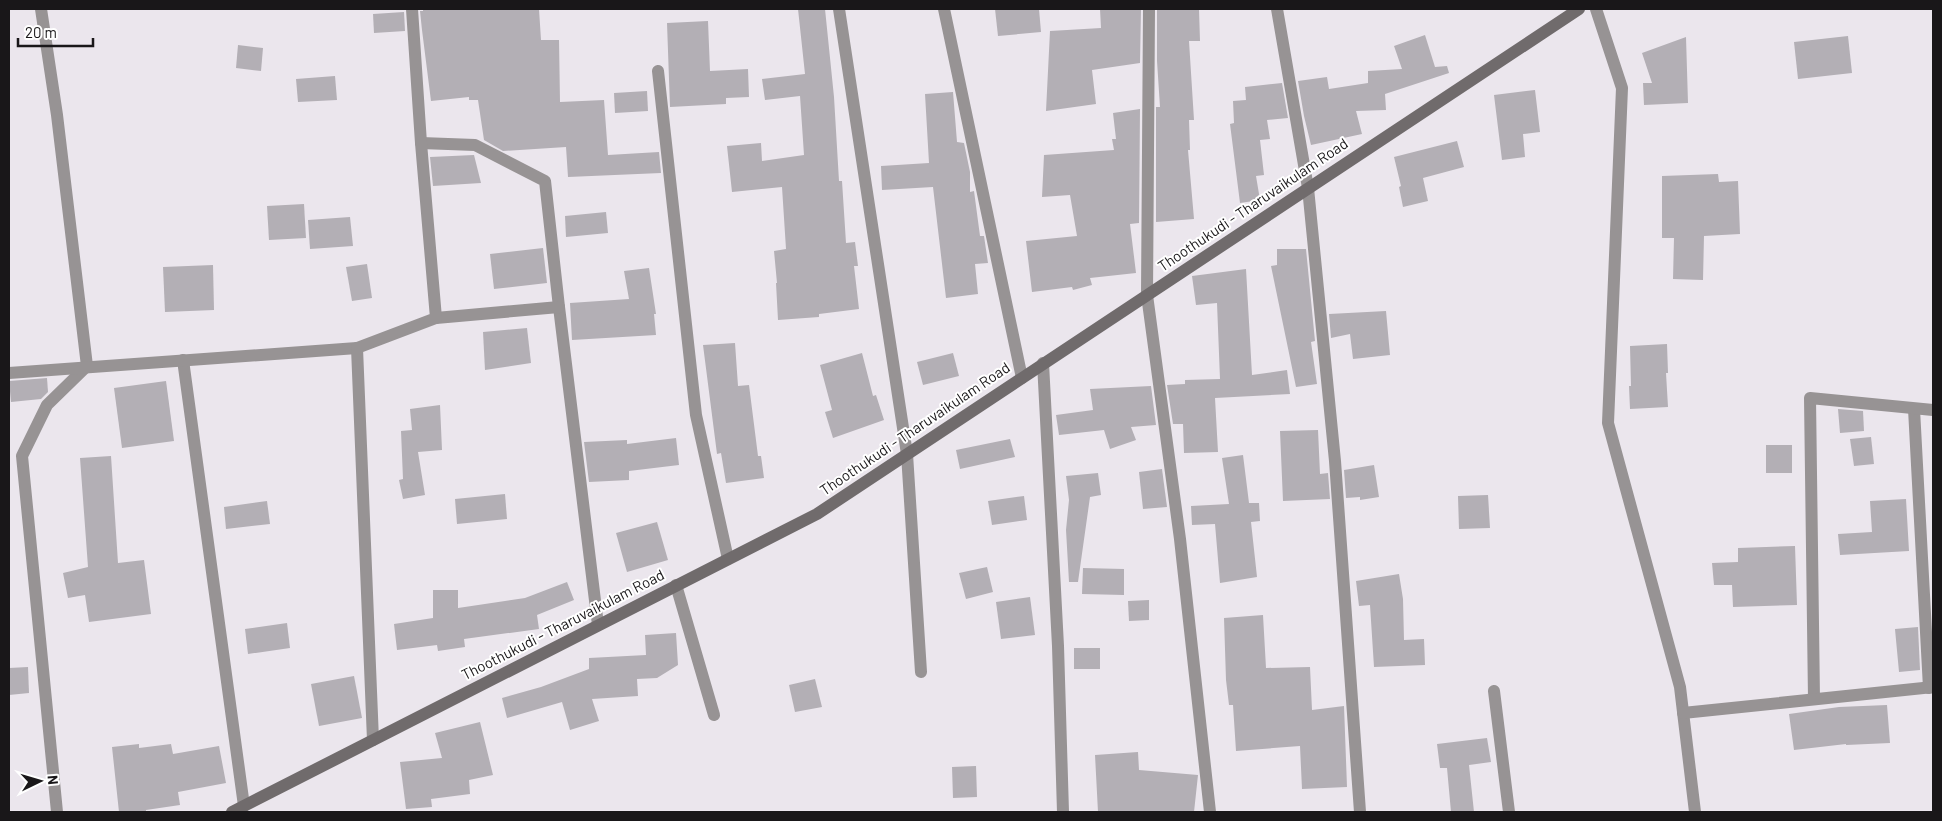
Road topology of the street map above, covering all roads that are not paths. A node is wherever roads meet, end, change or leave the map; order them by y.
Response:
1 (41, 9) edge
2 (412, 9) edge
3 (839, 9) edge
4 (944, 9) edge
5 (1150, 9) edge
6 (1277, 9) edge
7 (1579, 9) edge
8 (1596, 9) edge
9 (658, 71) dead end
10 (421, 143) junction
11 (1308, 188) junction
12 (1147, 295) junction
13 (559, 307) junction
14 (436, 318) junction
15 (357, 348) junction
16 (183, 360) junction
17 (1043, 363) junction
18 (87, 366) junction
19 (9, 373) edge
20 (1022, 378) junction
21 (1914, 409) junction
22 (1933, 410) edge
23 (907, 454) junction
24 (728, 559) junction
25 (676, 586) junction
26 (598, 625) junction
27 (921, 672) dead end
28 (1931, 688) edge
29 (1494, 691) dead end
30 (1814, 699) junction
31 (1683, 713) junction
32 (714, 715) dead end
33 (373, 740) junction
34 (244, 806) junction
35 (57, 812) edge
36 (232, 812) edge
37 (1063, 812) edge
38 (1210, 812) edge
39 (1360, 812) edge
40 (1509, 812) edge
41 (1696, 812) edge

1 - 18 street
2 - 10 street
3 - 23 street
4 - 20 street
5 - 12 street
6 - 11 street
7 - 11 main road, Thoothukudi - Tharuvaikulam Road
8 - 31 street
9 - 24 street
10 - 13 street
10 - 14 street
11 - 12 main road, Thoothukudi - Tharuvaikulam Road
11 - 39 street
12 - 17 main road, Thoothukudi - Tharuvaikulam Road
12 - 38 street
13 - 14 street
13 - 26 street
14 - 15 street
15 - 16 street
15 - 33 street
16 - 18 street
16 - 34 street
17 - 20 main road, Thoothukudi - Tharuvaikulam Road
17 - 37 street
18 - 19 street
18 - 35 street
20 - 23 main road, Thoothukudi - Tharuvaikulam Road
21 - 22 street
21 - 28 street
21 - 30 street
23 - 24 main road, Thoothukudi - Tharuvaikulam Road
23 - 27 street
24 - 25 main road, Thoothukudi - Tharuvaikulam Road
25 - 26 main road, Thoothukudi - Tharuvaikulam Road
25 - 32 street
26 - 33 main road, Thoothukudi - Tharuvaikulam Road
28 - 30 street
29 - 40 street
30 - 31 street
31 - 41 street
33 - 34 main road, Thoothukudi - Tharuvaikulam Road
34 - 36 main road, Thoothukudi - Tharuvaikulam Road

